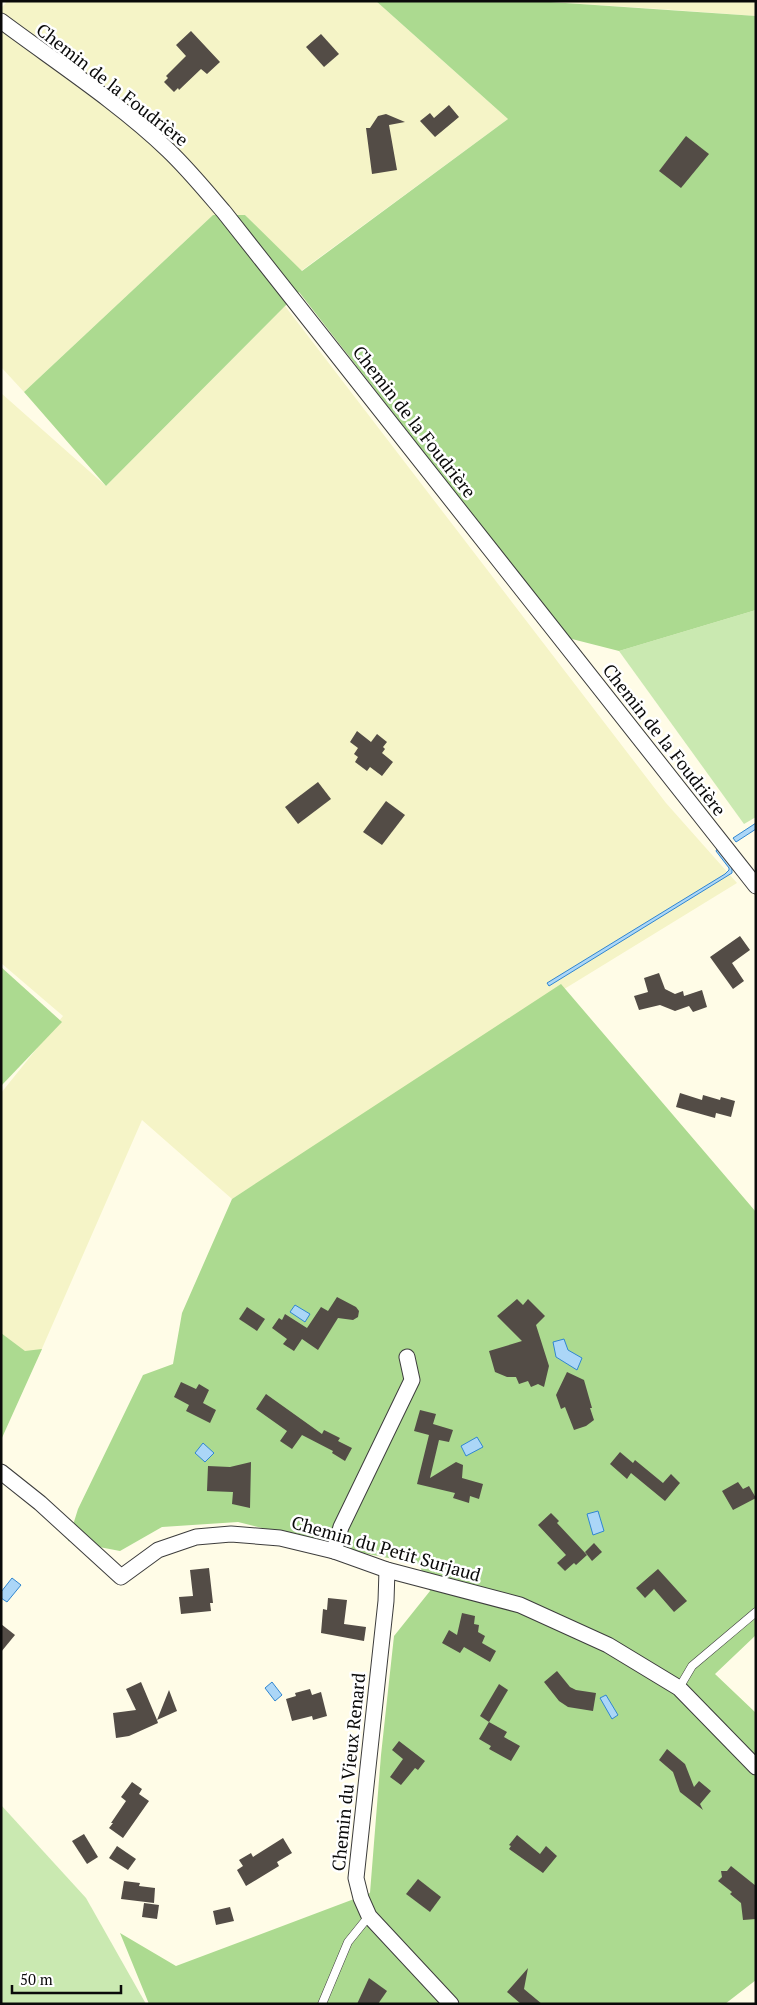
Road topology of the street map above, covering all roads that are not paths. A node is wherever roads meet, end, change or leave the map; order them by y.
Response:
1 (1, 21) edge
2 (756, 886) edge
3 (406, 1357) dead end
4 (1, 1472) edge
5 (334, 1551) junction
6 (387, 1570) junction
7 (756, 1612) edge
8 (679, 1688) junction
9 (756, 1767) edge
10 (369, 1916) junction
11 (322, 2004) edge
12 (451, 2004) edge

1 - 2 street, Chemin de la Foudrière
3 - 5 street
4 - 5 street, Chemin du Petit Surjaud
5 - 6 street, Chemin du Petit Surjaud
6 - 8 street, Chemin du Petit Surjaud
6 - 10 street, Chemin du Vieux Renard
7 - 8 lane
8 - 9 street, Chemin du Petit Surjaud
10 - 11 lane
10 - 12 street, Chemin du Vieux Renard

